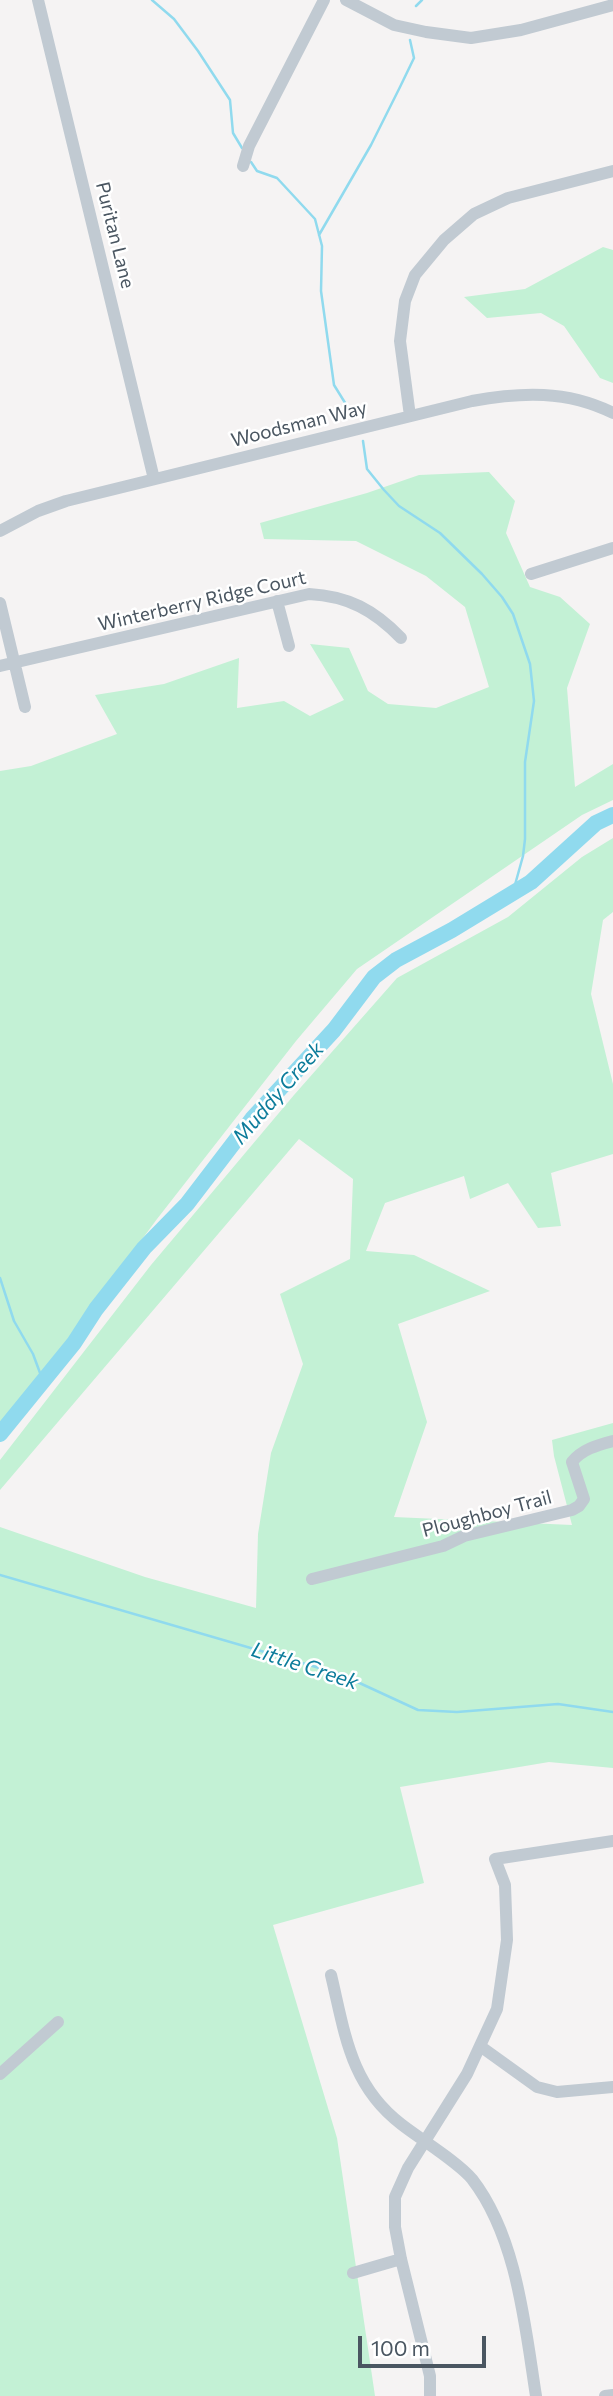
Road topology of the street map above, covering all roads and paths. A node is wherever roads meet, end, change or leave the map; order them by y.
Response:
1 (37, 0) edge
2 (324, 0) edge
3 (346, 0) edge
4 (613, 5) edge
5 (243, 166) dead end
6 (613, 171) edge
7 (613, 413) edge
8 (410, 416) junction
9 (154, 479) junction
10 (0, 531) edge
11 (613, 548) edge
12 (531, 574) dead end
13 (277, 601) junction
14 (0, 603) edge
15 (401, 638) dead end
16 (289, 646) dead end
17 (15, 664) junction
18 (0, 666) edge
19 (25, 707) dead end
20 (613, 1441) edge
21 (312, 1579) dead end
22 (613, 1841) edge
23 (331, 1975) dead end
24 (58, 2022) dead end
25 (480, 2046) junction
26 (0, 2074) edge
27 (613, 2087) edge
28 (425, 2142) junction
29 (401, 2259) junction
30 (353, 2273) dead end
31 (613, 2395) edge
32 (430, 2396) edge
33 (536, 2396) edge
34 (606, 2396) edge

1 - 9 street, Puritan Lane
2 - 5 street
3 - 4 street
6 - 8 street
7 - 8 street, Woodsman Way
8 - 9 street, Woodsman Way
9 - 10 street, Woodsman Way
11 - 12 street
13 - 15 street, Winterberry Ridge Court
13 - 16 street
13 - 17 street, Winterberry Ridge Court
14 - 17 street
17 - 18 street, Winterberry Ridge Court
17 - 19 street
20 - 21 street, Ploughboy Trail
22 - 25 street
23 - 28 street
24 - 26 street
25 - 27 street
25 - 28 street
28 - 29 street
28 - 33 street
29 - 30 street
29 - 32 street
31 - 34 street

